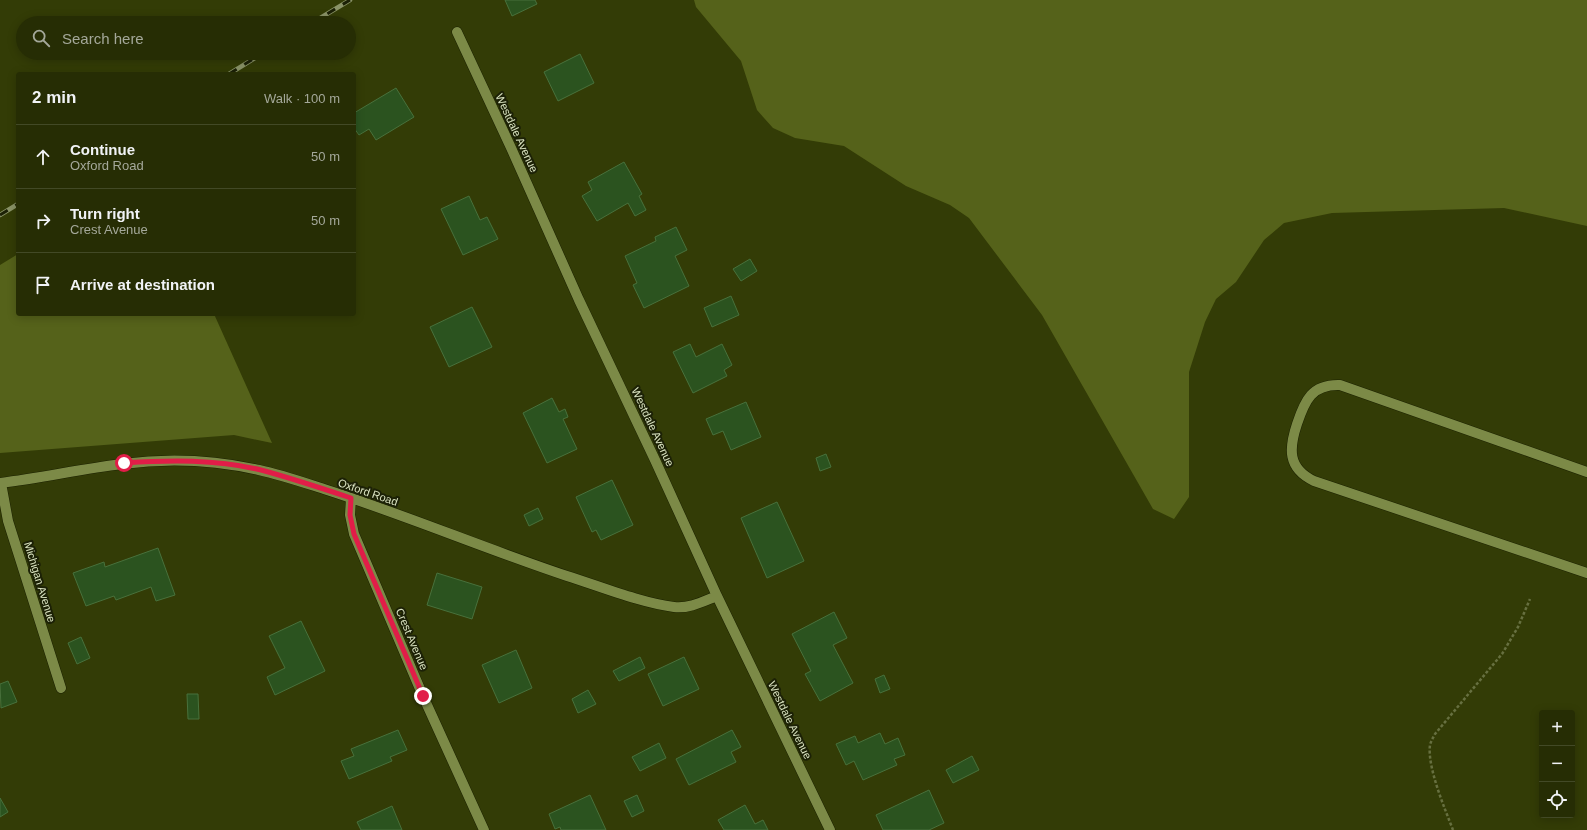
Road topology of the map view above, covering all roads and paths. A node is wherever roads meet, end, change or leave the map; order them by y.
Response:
1 (457, 32) dead end
2 (1587, 472) edge
3 (0, 483) edge
4 (351, 498) junction
5 (1587, 573) edge
6 (717, 596) junction
7 (1530, 599) dead end
8 (61, 688) dead end
9 (484, 830) edge
10 (830, 830) edge
11 (1453, 830) edge

1 - 6 street, Westdale Avenue
2 - 5 street
3 - 4 street, Oxford Road
3 - 8 street, Michigan Avenue
4 - 6 street, Oxford Road
4 - 9 street, Crest Avenue
6 - 10 street, Westdale Avenue
7 - 11 path

